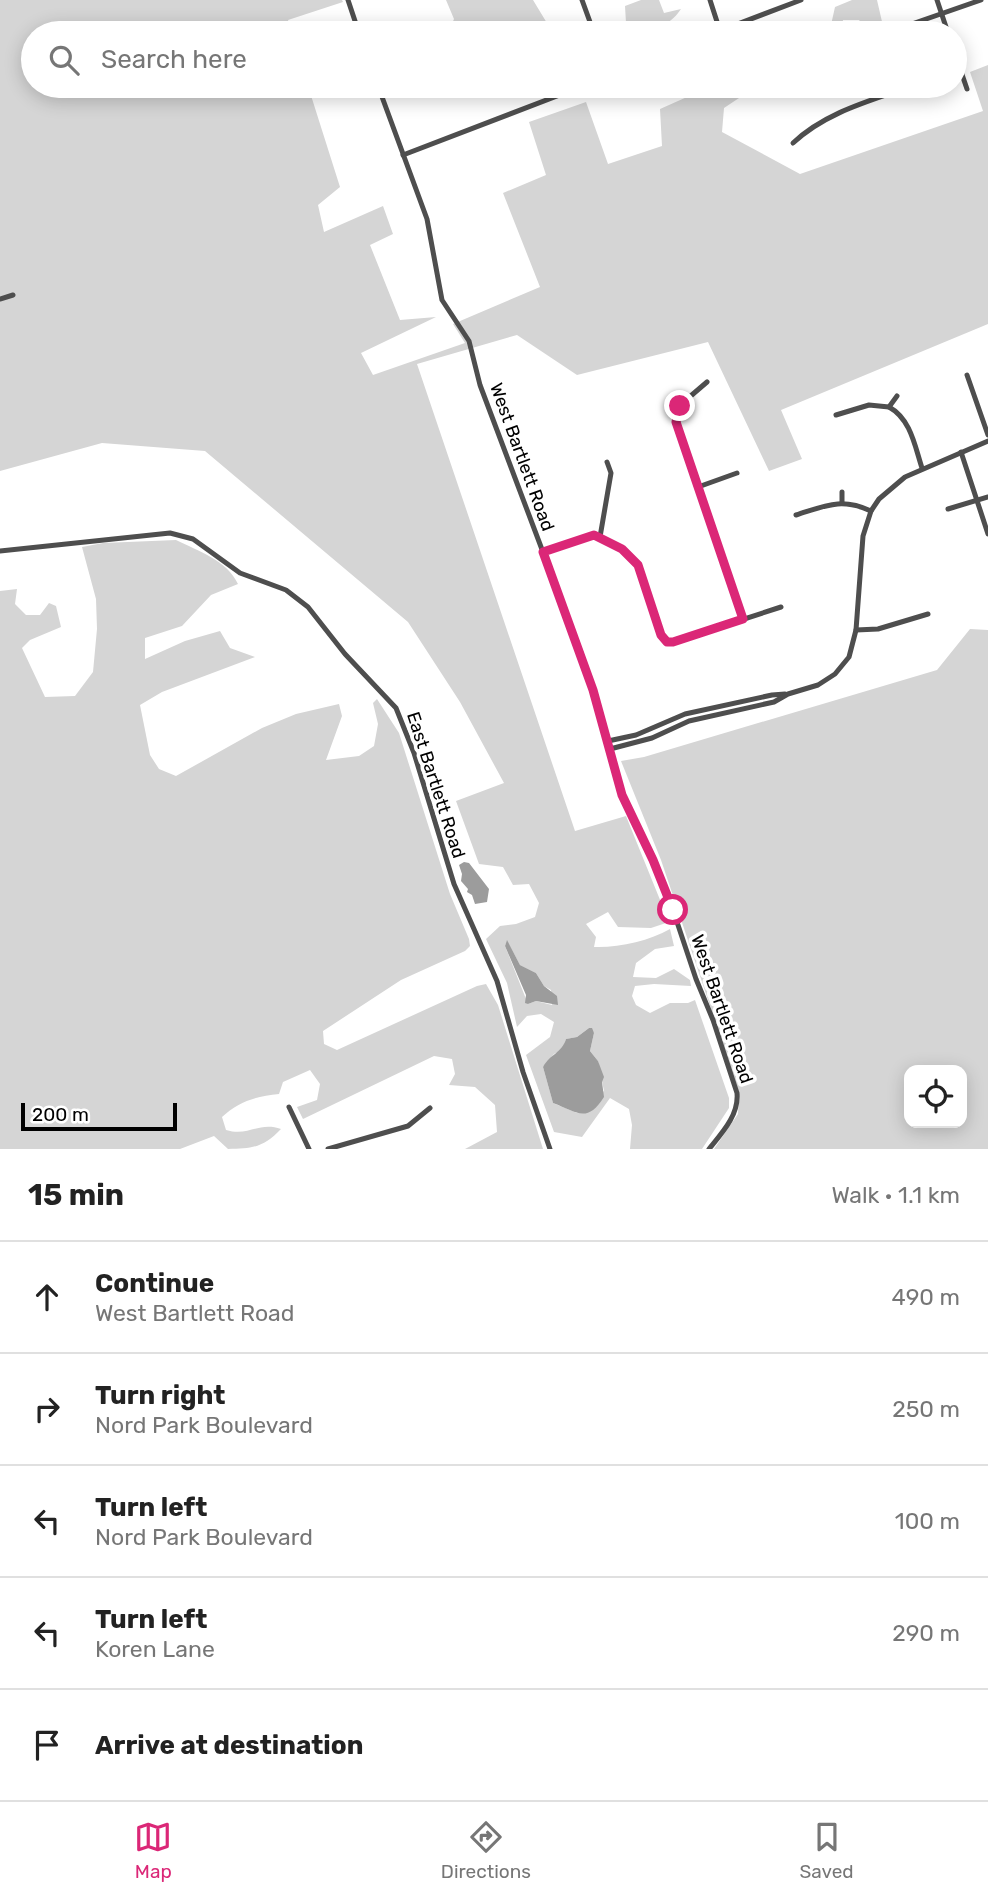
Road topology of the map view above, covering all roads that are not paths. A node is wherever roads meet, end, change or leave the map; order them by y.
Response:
1 (348, 0) edge
2 (582, 0) edge
3 (710, 0) edge
4 (801, 0) edge
5 (937, 0) edge
6 (981, 0) edge
7 (941, 14) junction
8 (355, 21) edge
9 (590, 21) edge
10 (715, 21) edge
11 (746, 21) edge
12 (921, 21) edge
13 (944, 21) edge
14 (382, 98) edge
15 (552, 98) edge
16 (878, 98) edge
17 (793, 143) dead end
18 (403, 155) junction
19 (13, 295) dead end
20 (0, 299) edge
21 (968, 375) dead end
22 (707, 382) dead end
23 (897, 396) dead end
24 (890, 407) junction
25 (836, 415) dead end
26 (988, 435) edge
27 (988, 441) edge
28 (961, 452) junction
29 (607, 462) dead end
30 (922, 468) junction
31 (737, 473) dead end
32 (698, 487) junction
33 (842, 492) dead end
34 (988, 497) edge
35 (976, 500) junction
36 (842, 502) junction
37 (948, 509) dead end
38 (870, 511) junction
39 (796, 515) dead end
40 (988, 534) edge
41 (600, 537) junction
42 (0, 551) edge
43 (543, 552) junction
44 (781, 607) dead end
45 (928, 614) dead end
46 (743, 619) junction
47 (856, 630) junction
48 (788, 694) junction
49 (764, 697) junction
50 (765, 705) junction
51 (636, 735) junction
52 (608, 741) junction
53 (638, 743) junction
54 (610, 749) junction
55 (289, 1107) dead end
56 (430, 1108) dead end
57 (351, 1142) junction
58 (309, 1149) edge
59 (328, 1149) edge
60 (353, 1149) edge
61 (550, 1149) edge
62 (709, 1149) edge

1 - 8 street
2 - 9 street
3 - 10 street
4 - 11 street
5 - 7 street
6 - 7 street
7 - 12 street
7 - 13 street
14 - 18 street, West Bartlett Road
15 - 18 street
16 - 17 street
18 - 43 street, West Bartlett Road
19 - 20 street
21 - 26 street
22 - 32 street
23 - 24 street
24 - 25 street
24 - 30 street
27 - 28 street
28 - 30 street
28 - 35 street
29 - 41 street
30 - 38 street
31 - 32 street
32 - 46 street
33 - 36 street
34 - 35 street
35 - 37 street
35 - 40 street
36 - 38 street
36 - 39 street
38 - 47 street
41 - 43 street
41 - 46 street
42 - 61 street, East Bartlett Road
43 - 52 street, West Bartlett Road
44 - 46 street
45 - 47 street
47 - 48 street
48 - 49 street
48 - 50 street
49 - 50 street
49 - 51 street
50 - 53 street
51 - 52 street
51 - 53 street
52 - 54 street, West Bartlett Road
53 - 54 street
54 - 62 street, West Bartlett Road
55 - 58 street
56 - 57 street
57 - 59 street
57 - 60 street

